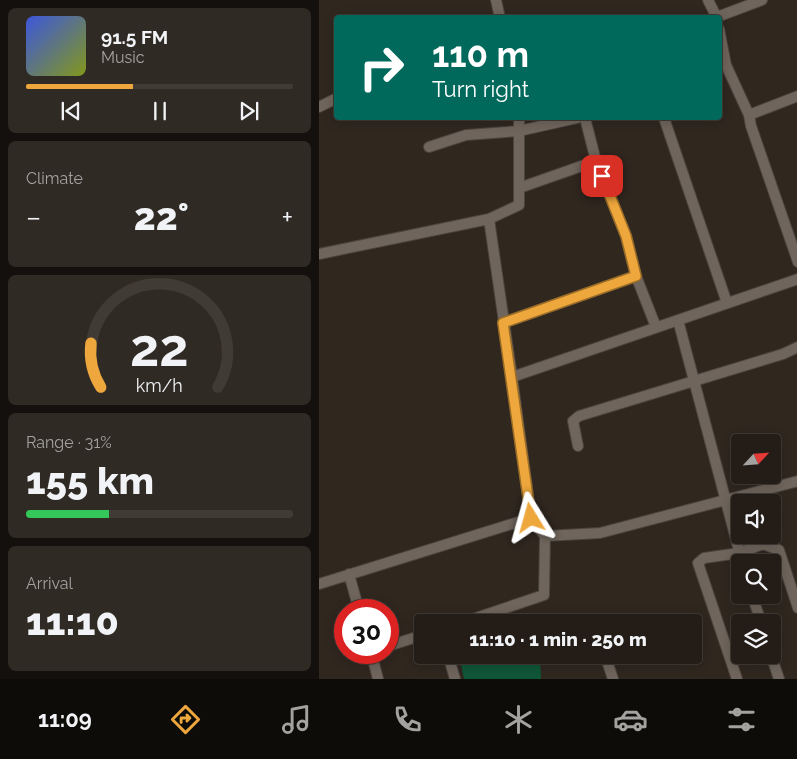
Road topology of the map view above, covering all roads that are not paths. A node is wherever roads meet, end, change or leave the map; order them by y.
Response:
1 (496, 0) edge
2 (708, 0) edge
3 (762, 0) edge
4 (499, 15) edge
5 (716, 15) edge
6 (722, 15) edge
7 (723, 66) edge
8 (797, 96) edge
9 (334, 100) edge
10 (319, 107) edge
11 (749, 115) junction
12 (519, 120) edge
13 (568, 120) edge
14 (586, 120) edge
15 (665, 120) edge
16 (519, 131) junction
17 (429, 148) dead end
18 (596, 160) junction
19 (519, 188) junction
20 (489, 219) junction
21 (319, 254) edge
22 (797, 262) edge
23 (636, 276) junction
24 (797, 279) edge
25 (727, 303) junction
26 (678, 320) junction
27 (503, 323) junction
28 (657, 327) junction
29 (797, 347) edge
30 (512, 377) junction
31 (694, 380) junction
32 (578, 446) dead end
33 (797, 481) edge
34 (726, 500) junction
35 (531, 518) junction
36 (545, 536) junction
37 (739, 554) edge
38 (747, 554) edge
39 (780, 554) edge
40 (781, 556) edge
41 (731, 558) edge
42 (349, 574) junction
43 (319, 584) edge
44 (356, 599) edge
45 (797, 608) edge
46 (488, 614) edge
47 (414, 638) edge
48 (399, 643) edge
49 (374, 664) edge
50 (451, 664) edge
51 (608, 664) edge
52 (774, 664) edge
53 (378, 679) edge
54 (455, 679) edge
55 (613, 679) edge
56 (737, 679) edge
57 (779, 679) edge

1 - 4 street
2 - 5 street
3 - 6 street
7 - 11 street
8 - 11 street
9 - 10 street
11 - 22 street
12 - 16 street
13 - 16 street
14 - 18 street
15 - 25 street
16 - 17 street
16 - 19 street
18 - 19 street
18 - 23 street
19 - 20 street
20 - 21 street
20 - 27 street
23 - 27 street
23 - 28 street
24 - 25 street
25 - 26 street
26 - 28 street
26 - 31 street
27 - 30 street
28 - 30 street
29 - 31 street
30 - 35 street
31 - 32 street
31 - 34 street
33 - 34 street
34 - 36 street
34 - 37 street
35 - 36 street
35 - 42 street
36 - 46 street
38 - 39 street
40 - 45 street
41 - 56 street
42 - 43 street
42 - 44 street
47 - 48 street
49 - 53 street
50 - 54 street
51 - 55 street
52 - 57 street

